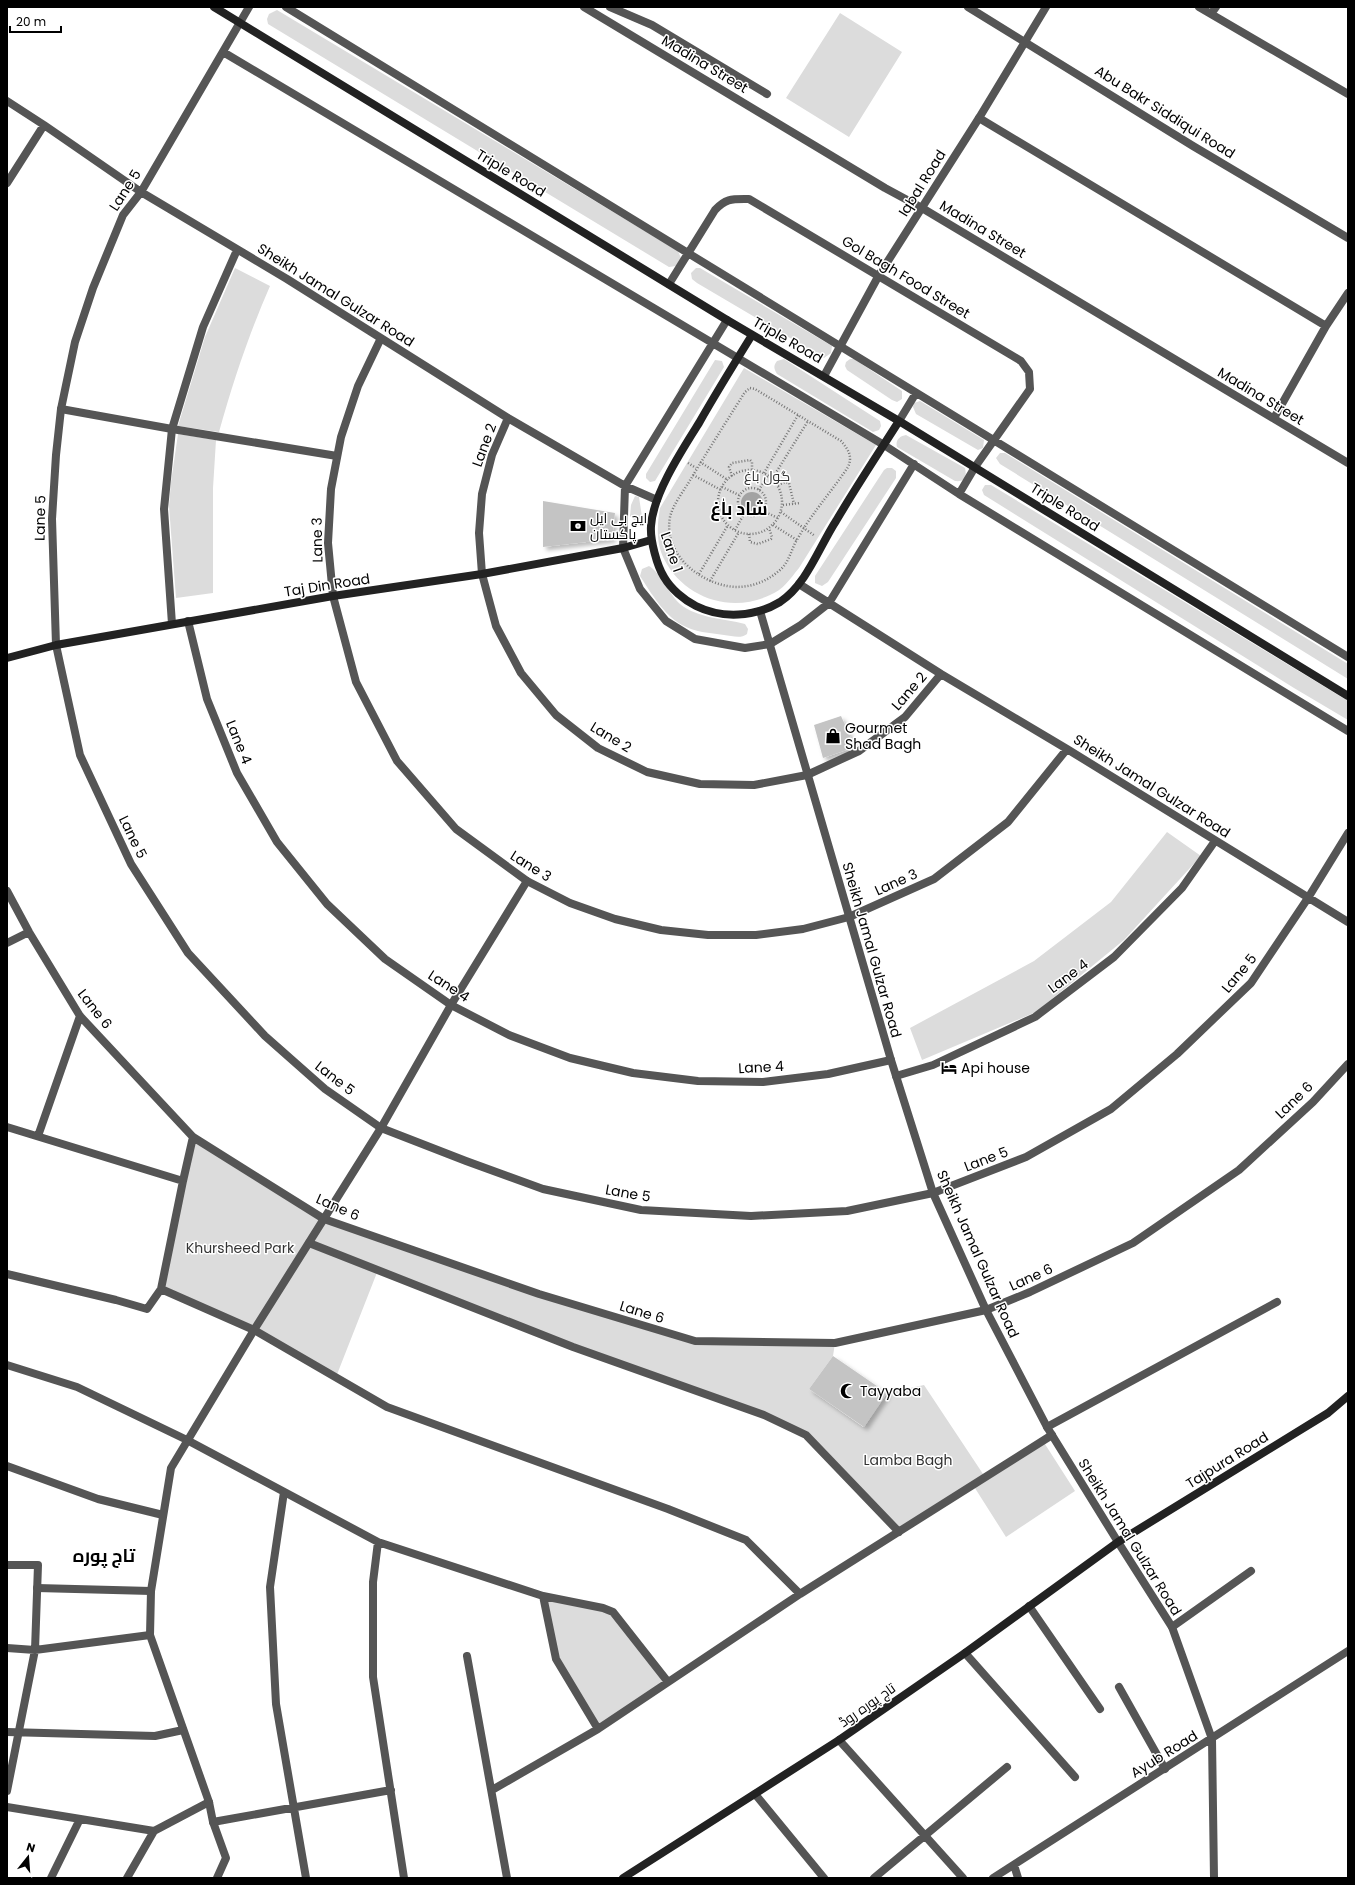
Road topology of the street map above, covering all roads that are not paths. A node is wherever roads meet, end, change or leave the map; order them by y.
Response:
1 (214, 7) edge
2 (249, 7) edge
3 (286, 7) edge
4 (584, 7) edge
5 (610, 7) edge
6 (968, 7) edge
7 (1046, 7) edge
8 (1199, 7) edge
9 (1216, 7) edge
10 (1211, 14) junction
11 (240, 23) junction
12 (1026, 42) junction
13 (223, 52) junction
14 (767, 94) dead end
15 (1348, 94) edge
16 (7, 102) edge
17 (979, 118) junction
18 (44, 125) junction
19 (7, 184) edge
20 (141, 192) junction
21 (922, 208) junction
22 (1348, 238) edge
23 (237, 250) junction
24 (690, 252) junction
25 (879, 275) junction
26 (669, 284) junction
27 (1348, 293) edge
28 (726, 320) junction
29 (1326, 326) junction
30 (752, 334) junction
31 (381, 338) junction
32 (713, 342) junction
33 (840, 346) junction
34 (738, 357) junction
35 (824, 376) junction
36 (916, 393) junction
37 (61, 409) junction
38 (508, 418) junction
39 (1274, 418) junction
40 (898, 420) junction
41 (172, 429) junction
42 (994, 441) junction
43 (884, 445) junction
44 (337, 456) junction
45 (1348, 463) edge
46 (914, 464) junction
47 (975, 467) junction
48 (625, 486) junction
49 (959, 494) junction
50 (657, 500) junction
51 (651, 540) junction
52 (623, 548) junction
53 (482, 574) junction
54 (799, 584) junction
55 (333, 596) junction
56 (829, 602) junction
57 (760, 611) junction
58 (188, 621) junction
59 (172, 624) junction
60 (770, 644) junction
61 (56, 645) junction
62 (1348, 656) edge
63 (7, 658) edge
64 (941, 674) junction
65 (1348, 696) edge
66 (1348, 731) edge
67 (1067, 749) junction
68 (807, 774) junction
69 (1348, 833) edge
70 (1215, 841) junction
71 (528, 882) junction
72 (7, 891) edge
73 (1308, 898) junction
74 (849, 917) junction
75 (1348, 922) edge
76 (29, 932) junction
77 (7, 943) edge
78 (451, 1005) junction
79 (80, 1016) junction
80 (891, 1060) junction
81 (1348, 1064) edge
82 (896, 1076) junction
83 (7, 1126) edge
84 (381, 1128) junction
85 (38, 1136) junction
86 (193, 1137) junction
87 (183, 1181) junction
88 (933, 1193) junction
89 (324, 1219) junction
90 (309, 1243) junction
91 (7, 1274) edge
92 (161, 1289) junction
93 (1277, 1302) dead end
94 (986, 1310) junction
95 (254, 1330) junction
96 (7, 1365) edge
97 (1348, 1396) edge
98 (1047, 1427) junction
99 (1052, 1435) junction
100 (187, 1440) junction
101 (7, 1466) edge
102 (284, 1492) junction
103 (163, 1515) junction
104 (899, 1532) junction
105 (378, 1542) junction
106 (1118, 1542) junction
107 (7, 1565) edge
108 (1251, 1571) dead end
109 (37, 1588) junction
110 (151, 1591) junction
111 (800, 1594) junction
112 (543, 1596) junction
113 (1030, 1606) junction
114 (1172, 1628) junction
115 (150, 1635) junction
116 (7, 1648) edge
117 (35, 1650) junction
118 (1348, 1651) edge
119 (965, 1653) junction
120 (467, 1656) dead end
121 (668, 1682) junction
122 (1119, 1687) dead end
123 (1100, 1709) dead end
124 (598, 1729) junction
125 (183, 1730) junction
126 (19, 1731) junction
127 (7, 1732) edge
128 (1212, 1739) junction
129 (839, 1740) junction
130 (1007, 1767) dead end
131 (1165, 1769) junction
132 (1074, 1777) dead end
133 (391, 1790) junction
134 (492, 1790) junction
135 (7, 1791) edge
136 (755, 1794) junction
137 (209, 1802) junction
138 (7, 1807) edge
139 (294, 1808) junction
140 (80, 1819) junction
141 (213, 1822) junction
142 (154, 1831) junction
143 (925, 1836) junction
144 (1014, 1865) junction
145 (51, 1878) edge
146 (127, 1878) edge
147 (217, 1878) edge
148 (306, 1878) edge
149 (404, 1878) edge
150 (507, 1878) edge
151 (623, 1878) edge
152 (824, 1878) edge
153 (874, 1878) edge
154 (963, 1878) edge
155 (993, 1878) edge
156 (1018, 1878) edge
157 (1214, 1878) edge

1 - 11 main road, Triple Road
2 - 11 street, Lane 5
3 - 24 street
4 - 21 street, Madina Street
5 - 14 street
6 - 12 street, Abu Bakr Siddiqui Road
7 - 12 street, Iqbal Road
8 - 10 street
9 - 10 street
10 - 15 street
11 - 13 street, Lane 5
11 - 26 main road, Triple Road
12 - 17 street, Iqbal Road
12 - 22 street, Abu Bakr Siddiqui Road
13 - 20 street, Lane 5
13 - 32 street
16 - 18 street, Sheikh Jamal Gulzar Road
17 - 21 street, Iqbal Road
17 - 29 street
18 - 19 street
18 - 20 street, Sheikh Jamal Gulzar Road
20 - 23 street, Sheikh Jamal Gulzar Road
20 - 37 street, Lane 5
21 - 25 street, Iqbal Road
21 - 39 street, Madina Street
23 - 31 street, Sheikh Jamal Gulzar Road
23 - 41 street
24 - 25 street, Gol Bagh Food Street
24 - 26 street, Gol Bagh Food Street
24 - 33 street
25 - 33 street, Iqbal Road
25 - 42 street, Gol Bagh Food Street
26 - 28 main road, Triple Road
27 - 29 street
28 - 30 main road, Triple Road
28 - 32 street
29 - 39 street
30 - 34 main road, Lane 1
30 - 35 main road, Triple Road
31 - 38 street, Sheikh Jamal Gulzar Road
31 - 44 street, Lane 3
32 - 34 street
32 - 48 street
33 - 35 street, Iqbal Road
33 - 36 street
34 - 43 street
34 - 50 main road, Lane 1
35 - 40 main road, Triple Road
36 - 40 street
36 - 42 street
37 - 41 street
37 - 61 street, Lane 5
38 - 48 street, Sheikh Jamal Gulzar Road
38 - 53 street, Lane 2
39 - 45 street, Madina Street
40 - 43 main road, Lane 1
40 - 47 main road, Triple Road
41 - 44 street
41 - 59 street
42 - 47 street, Gol Bagh Food Street
42 - 62 street
43 - 46 street
43 - 54 main road, Lane 1
44 - 55 street, Lane 3
46 - 49 street
46 - 56 street
47 - 49 street, Gol Bagh Food Street
47 - 65 main road, Triple Road
48 - 50 street, Sheikh Jamal Gulzar Road
48 - 52 street
49 - 66 street
50 - 51 main road, Lane 1
51 - 52 main road, Taj Din Road
51 - 57 main road, Lane 1
52 - 53 main road, Taj Din Road
52 - 60 street
53 - 55 main road, Taj Din Road
53 - 68 street, Lane 2
54 - 56 street, Sheikh Jamal Gulzar Road
54 - 57 main road, Lane 1
55 - 58 main road, Taj Din Road
55 - 71 street, Lane 3
56 - 60 street
56 - 64 street, Sheikh Jamal Gulzar Road
57 - 60 street, Sheikh Jamal Gulzar Road
58 - 59 main road, Taj Din Road
58 - 78 street, Lane 4
59 - 61 main road, Taj Din Road
60 - 68 street, Sheikh Jamal Gulzar Road
61 - 63 main road, Taj Din Road
61 - 84 street, Lane 5
64 - 67 street, Sheikh Jamal Gulzar Road
64 - 68 street, Lane 2
67 - 70 street, Sheikh Jamal Gulzar Road
67 - 74 street, Lane 3
68 - 74 street, Sheikh Jamal Gulzar Road
69 - 73 street, Lane 5
70 - 73 street, Sheikh Jamal Gulzar Road
70 - 82 street, Lane 4
71 - 74 street, Lane 3
71 - 78 street
72 - 76 street, Lane 6
73 - 75 street, Sheikh Jamal Gulzar Road
73 - 88 street, Lane 5
74 - 80 street, Sheikh Jamal Gulzar Road
76 - 77 street
76 - 79 street, Lane 6
78 - 80 street, Lane 4
78 - 84 street
79 - 85 street
79 - 86 street, Lane 6
80 - 82 street, Sheikh Jamal Gulzar Road
81 - 94 street, Lane 6
82 - 88 street, Sheikh Jamal Gulzar Road
83 - 85 street
84 - 88 street, Lane 5
84 - 89 street
85 - 87 street
86 - 87 street
86 - 89 street, Lane 6
87 - 92 street
88 - 94 street, Sheikh Jamal Gulzar Road
89 - 90 street
89 - 94 street, Lane 6
90 - 95 street
90 - 104 street
91 - 92 street
92 - 95 street
93 - 98 street
94 - 98 street, Sheikh Jamal Gulzar Road
95 - 100 street
95 - 111 street
96 - 100 street
97 - 106 main road, Tajpura Road
98 - 99 street, Sheikh Jamal Gulzar Road
99 - 104 street
99 - 106 street, Sheikh Jamal Gulzar Road
100 - 102 street
100 - 103 street
101 - 103 street
102 - 105 street
102 - 139 street
103 - 110 street
104 - 111 street
105 - 112 street
105 - 133 street
106 - 113 main road, تاج پورہ روڈ
106 - 114 street, Sheikh Jamal Gulzar Road
107 - 109 street
108 - 114 street
109 - 110 street
109 - 117 street
110 - 115 street
111 - 121 street
112 - 121 street
112 - 124 street
113 - 119 main road, تاج پورہ روڈ
113 - 123 street
114 - 128 street, Sheikh Jamal Gulzar Road
115 - 117 street
115 - 125 street
116 - 117 street
117 - 126 street
118 - 128 street, Ayub Road
119 - 129 main road, تاج پورہ روڈ
119 - 132 street
120 - 134 street
121 - 124 street
122 - 131 street
124 - 134 street
125 - 126 street
125 - 137 street
126 - 127 street
126 - 135 street
128 - 131 street, Ayub Road
128 - 157 street, Sheikh Jamal Gulzar Road
129 - 136 main road, تاج پورہ روڈ
129 - 143 street
130 - 143 street
131 - 144 street, Ayub Road
133 - 139 street
133 - 149 street
134 - 150 street
136 - 151 main road, تاج پورہ روڈ
136 - 152 street
137 - 141 street
137 - 142 street
138 - 140 street
139 - 141 street
139 - 148 street
140 - 142 street
140 - 145 street
141 - 147 street
142 - 146 street
143 - 153 street
143 - 154 street
144 - 155 street, Ayub Road
144 - 156 street

